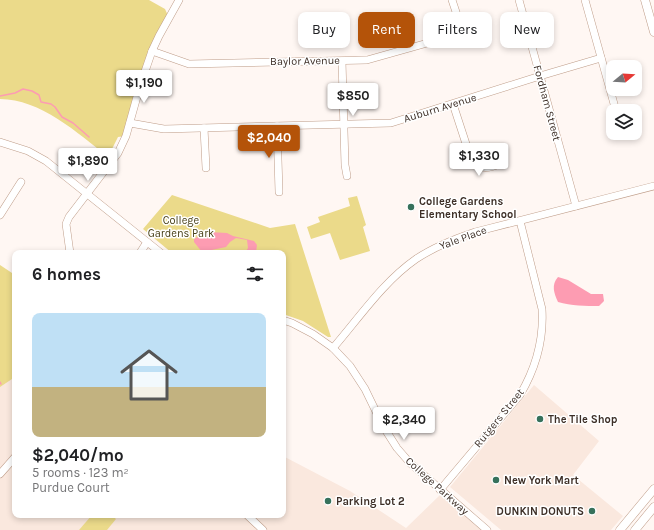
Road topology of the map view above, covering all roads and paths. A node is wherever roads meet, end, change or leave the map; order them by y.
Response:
1 (178, 0) edge
2 (452, 0) edge
3 (519, 0) edge
4 (585, 0) edge
5 (645, 0) edge
6 (654, 32) edge
7 (152, 51) junction
8 (601, 58) junction
9 (342, 61) junction
10 (540, 76) junction
11 (452, 104) junction
12 (614, 104) edge
13 (130, 124) junction
14 (344, 125) junction
15 (277, 126) junction
16 (204, 128) junction
17 (0, 142) edge
18 (473, 161) dead end
19 (206, 168) dead end
20 (347, 176) dead end
21 (21, 182) dead end
22 (654, 186) edge
23 (279, 192) dead end
24 (87, 193) junction
25 (576, 206) junction
26 (0, 215) edge
27 (520, 221) junction
28 (147, 242) junction
29 (70, 250) edge
30 (142, 250) edge
31 (157, 250) edge
32 (286, 321) edge
33 (333, 348) junction
34 (12, 461) edge
35 (0, 474) edge
36 (654, 489) edge
37 (440, 490) junction
38 (654, 507) edge
39 (250, 518) edge
40 (488, 529) edge
41 (263, 530) edge
42 (620, 530) edge
43 (635, 530) edge

1 - 7 street
2 - 9 street, Baylor Avenue
3 - 10 street, Fordham Street
4 - 8 street
5 - 6 main road
7 - 9 street, Baylor Avenue
7 - 13 street
8 - 10 street, Auburn Avenue
8 - 12 street
9 - 14 street
10 - 11 street, Auburn Avenue
10 - 25 street, Fordham Street
11 - 14 street, Auburn Avenue
11 - 18 street
13 - 16 street, Auburn Avenue
13 - 24 street
14 - 15 street, Auburn Avenue
14 - 20 street
15 - 16 street, Auburn Avenue
15 - 23 street
16 - 19 street
17 - 24 street
21 - 26 street
22 - 25 street, Yale Place
24 - 28 street
24 - 29 street
25 - 27 street, Yale Place
27 - 33 street, Yale Place
27 - 37 street, Rutgers Street
28 - 30 street
28 - 31 street
32 - 33 street, College Parkway
33 - 37 street, College Parkway
34 - 35 street
36 - 42 main road
37 - 40 street, College Parkway
38 - 43 main road
39 - 41 street

